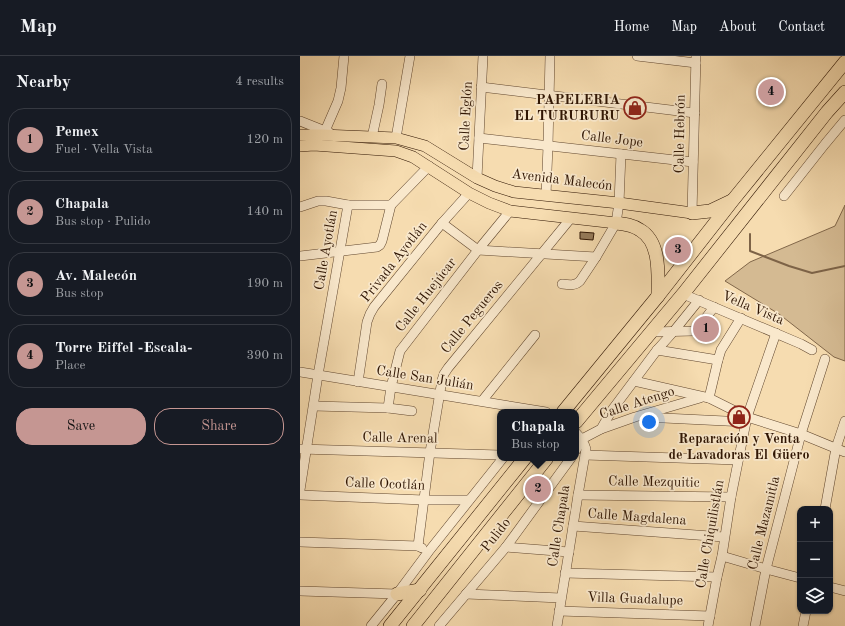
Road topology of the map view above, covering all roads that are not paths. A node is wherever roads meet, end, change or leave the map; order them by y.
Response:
1 (344, 56) edge
2 (410, 56) edge
3 (483, 56) edge
4 (550, 56) edge
5 (637, 56) edge
6 (696, 60) edge
7 (845, 62) edge
8 (382, 84) dead end
9 (481, 87) junction
10 (845, 92) edge
11 (550, 95) junction
12 (695, 113) junction
13 (845, 120) edge
14 (300, 121) edge
15 (325, 131) junction
16 (300, 135) edge
17 (356, 136) junction
18 (372, 137) junction
19 (396, 138) junction
20 (479, 138) junction
21 (300, 146) edge
22 (548, 146) junction
23 (621, 154) junction
24 (693, 162) junction
25 (429, 166) junction
26 (477, 178) junction
27 (469, 193) junction
28 (546, 195) junction
29 (784, 196) dead end
30 (733, 200) junction
31 (619, 203) junction
32 (348, 205) junction
33 (391, 205) junction
34 (300, 207) edge
35 (510, 211) junction
36 (692, 213) junction
37 (571, 218) junction
38 (442, 223) junction
39 (616, 223) junction
40 (340, 250) junction
41 (478, 250) junction
42 (541, 254) junction
43 (300, 256) edge
44 (596, 257) junction
45 (562, 284) dead end
46 (683, 294) junction
47 (658, 296) junction
48 (699, 300) junction
49 (714, 307) junction
50 (692, 309) junction
51 (706, 318) junction
52 (741, 318) junction
53 (674, 331) junction
54 (651, 332) junction
55 (776, 333) junction
56 (535, 335) dead end
57 (657, 350) junction
58 (812, 350) dead end
59 (718, 360) junction
60 (824, 360) dead end
61 (300, 372) edge
62 (318, 375) junction
63 (634, 381) junction
64 (358, 382) junction
65 (391, 387) junction
66 (440, 395) junction
67 (705, 398) junction
68 (482, 401) junction
69 (314, 406) junction
70 (388, 408) junction
71 (527, 409) edge
72 (564, 409) edge
73 (412, 412) dead end
74 (635, 417) junction
75 (579, 418) edge
76 (746, 419) junction
77 (845, 421) edge
78 (601, 430) junction
79 (801, 434) junction
80 (579, 436) edge
81 (836, 448) junction
82 (303, 449) edge
83 (430, 452) junction
84 (845, 452) edge
85 (497, 455) edge
86 (585, 456) junction
87 (738, 460) junction
88 (501, 461) edge
89 (524, 461) edge
90 (545, 461) edge
91 (569, 461) edge
92 (300, 490) edge
93 (300, 495) edge
94 (578, 495) junction
95 (731, 498) junction
96 (424, 500) junction
97 (469, 500) junction
98 (826, 506) edge
99 (573, 526) junction
100 (724, 537) junction
101 (300, 542) edge
102 (418, 546) junction
103 (506, 547) junction
104 (428, 551) junction
105 (569, 552) junction
106 (722, 556) junction
107 (766, 569) junction
108 (565, 573) junction
109 (717, 577) junction
110 (797, 577) edge
111 (833, 588) edge
112 (420, 590) junction
113 (300, 591) edge
114 (845, 591) edge
115 (397, 594) junction
116 (466, 594) junction
117 (561, 598) junction
118 (559, 611) junction
119 (805, 614) edge
120 (710, 616) junction
121 (371, 626) edge
122 (390, 626) edge
123 (413, 626) edge
124 (439, 626) edge
125 (557, 626) edge
126 (708, 626) edge
127 (755, 626) edge
128 (803, 626) edge

1 - 15 street
2 - 19 street
3 - 9 street, Calle Eglón
4 - 11 street
5 - 6 street
6 - 12 street, Calle Hebrón
7 - 30 highway
8 - 18 street
9 - 11 street
9 - 20 street, Calle Eglón
10 - 46 highway
11 - 12 street
11 - 22 street
12 - 24 street, Calle Hebrón
13 - 29 street
14 - 15 street
15 - 17 street
16 - 17 main road, Avenida Malecón
17 - 18 main road, Avenida Malecón
18 - 19 main road, Avenida Malecón
19 - 26 main road, Avenida Malecón
20 - 22 street, Calle Jope
20 - 26 street, Calle Eglón
21 - 25 main road
22 - 23 street, Calle Jope
22 - 28 street
23 - 24 street, Calle Jope
23 - 31 street
24 - 36 street, Calle Hebrón
25 - 27 main road
25 - 33 street
26 - 28 main road, Avenida Malecón
27 - 35 main road
27 - 38 street, Privada Ayotlán
28 - 31 main road, Avenida Malecón
30 - 36 highway, Avenida Malecón
30 - 47 highway
31 - 36 main road, Avenida Malecón
31 - 39 street
32 - 33 street
32 - 34 street
32 - 40 street, Calle Ayotlán
33 - 40 street
35 - 37 main road
35 - 41 street, Calle Huejúcar
37 - 39 main road
37 - 42 street, Calle Pegueros
38 - 41 street
38 - 64 street, Privada Ayotlán
39 - 44 street
39 - 47 highway
40 - 43 street
40 - 62 street, Calle Ayotlán
41 - 42 street
41 - 65 street, Calle Huejúcar
42 - 44 street
42 - 66 street, Calle Pegueros
44 - 45 street
46 - 48 street, Vella Vista
46 - 54 highway
47 - 72 highway
48 - 49 street, Vella Vista
48 - 50 street
49 - 51 street
49 - 52 street, Vella Vista
50 - 51 street
50 - 53 street
51 - 53 street
52 - 55 street, Vella Vista
52 - 59 street
53 - 54 street
53 - 57 street
54 - 75 highway
55 - 58 street, Vella Vista
55 - 76 street, Calle Chiquilistlán
56 - 68 street
57 - 59 street
57 - 63 street
59 - 67 street
60 - 79 street, Calle Mazamitla
61 - 62 street, Calle San Julián
62 - 64 street, Calle San Julián
62 - 69 street, Calle Ayotlán
63 - 67 street
63 - 78 street
64 - 65 street, Calle San Julián
65 - 66 street, Calle San Julián
65 - 70 street, Calle Huejúcar
66 - 68 street, Calle San Julián
66 - 83 street, Calle Pegueros
67 - 74 street, Calle Atengo
67 - 76 street
68 - 71 street, Calle San Julián
69 - 70 street
69 - 82 street, Calle Ayotlán
70 - 73 street
74 - 76 street
74 - 78 street, Calle Atengo
76 - 79 street
76 - 87 street, Calle Chiquilistlán
77 - 81 street
78 - 80 street, Calle Atengo
79 - 81 street
79 - 107 street, Calle Mazamitla
80 - 86 street, Calle Chapala
81 - 84 street
81 - 98 street
82 - 83 street, Calle Arenal
82 - 92 street, Calle Ayotlán
83 - 85 street, Calle Arenal
83 - 96 street, Calle Pegueros
86 - 87 street
86 - 94 street, Calle Chapala
87 - 95 street, Calle Chiquilistlán
88 - 97 street
89 - 112 highway
90 - 123 highway
91 - 103 street, Pulido
93 - 96 street, Calle Ocotlán
94 - 95 street, Calle Mezquitic
94 - 99 street, Calle Chapala
95 - 100 street, Calle Chiquilistlán
96 - 97 street, Calle Ocotlán
96 - 102 street, Calle Pegueros
97 - 104 street
99 - 100 street, Calle Magdalena
99 - 105 street, Calle Chapala
100 - 106 street, Calle Chiquilistlán
101 - 102 street
102 - 104 street
103 - 105 street
103 - 116 street, Pulido
104 - 115 street
105 - 108 street, Calle Chapala
106 - 107 street
106 - 109 street, Calle Chiquilistlán
107 - 110 street
107 - 127 street, Calle Mazamitla
108 - 109 street
108 - 117 street, Calle Chapala
109 - 120 street, Calle Chiquilistlán
111 - 114 street
112 - 115 highway
112 - 122 highway
113 - 115 street
115 - 121 street
116 - 117 street
116 - 124 street, Pulido
117 - 118 street, Calle Chapala
118 - 120 street, Villa Guadalupe
118 - 125 street, Calle Chapala
119 - 128 street
120 - 126 street, Calle Chiquilistlán

